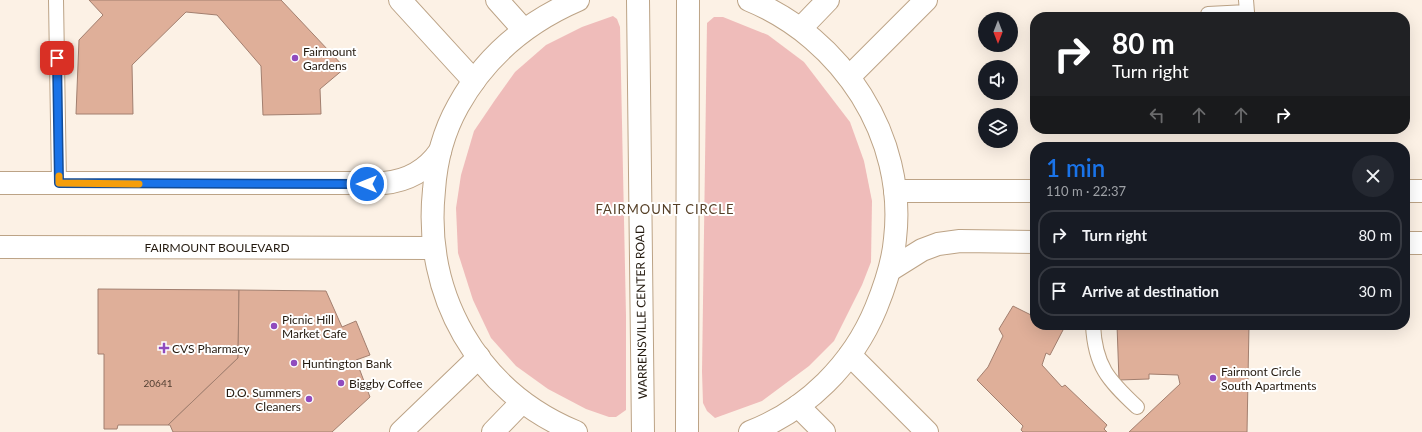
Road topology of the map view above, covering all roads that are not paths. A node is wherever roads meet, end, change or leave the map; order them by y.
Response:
1 (56, 0) edge
2 (400, 0) edge
3 (497, 0) edge
4 (578, 0) edge
5 (638, 0) edge
6 (688, 0) edge
7 (749, 0) edge
8 (828, 0) edge
9 (926, 0) edge
10 (1246, 0) edge
11 (1247, 12) edge
12 (801, 28) junction
13 (524, 30) junction
14 (850, 77) junction
15 (474, 81) junction
16 (440, 151) junction
17 (0, 183) edge
18 (59, 183) junction
19 (895, 191) junction
20 (1030, 191) edge
21 (1410, 191) edge
22 (1422, 191) edge
23 (1030, 242) edge
24 (1410, 243) edge
25 (1422, 243) edge
26 (0, 247) edge
27 (434, 248) junction
28 (890, 270) junction
29 (1093, 330) edge
30 (850, 355) junction
31 (479, 357) junction
32 (522, 402) junction
33 (798, 406) junction
34 (1137, 407) dead end
35 (402, 432) edge
36 (493, 432) edge
37 (576, 432) edge
38 (643, 432) edge
39 (687, 432) edge
40 (750, 432) edge
41 (824, 432) edge
42 (927, 432) edge

1 - 18 lane
2 - 15 main road
3 - 13 main road
4 - 13 main road
5 - 38 main road, WARRENSVILLE CENTER ROAD
6 - 39 main road
7 - 12 main road
8 - 12 main road
9 - 14 main road
10 - 11 lane
12 - 14 main road
13 - 15 main road
14 - 19 main road
15 - 16 main road
16 - 18 main road
16 - 27 main road
17 - 18 main road
19 - 20 main road
19 - 28 main road
21 - 22 main road
23 - 28 main road
24 - 25 main road
26 - 27 main road, FAIRMOUNT BOULEVARD
27 - 31 main road
28 - 30 main road
29 - 34 lane
30 - 33 main road
30 - 42 main road
31 - 32 main road
31 - 35 main road
32 - 36 main road
32 - 37 main road
33 - 40 main road
33 - 41 main road

